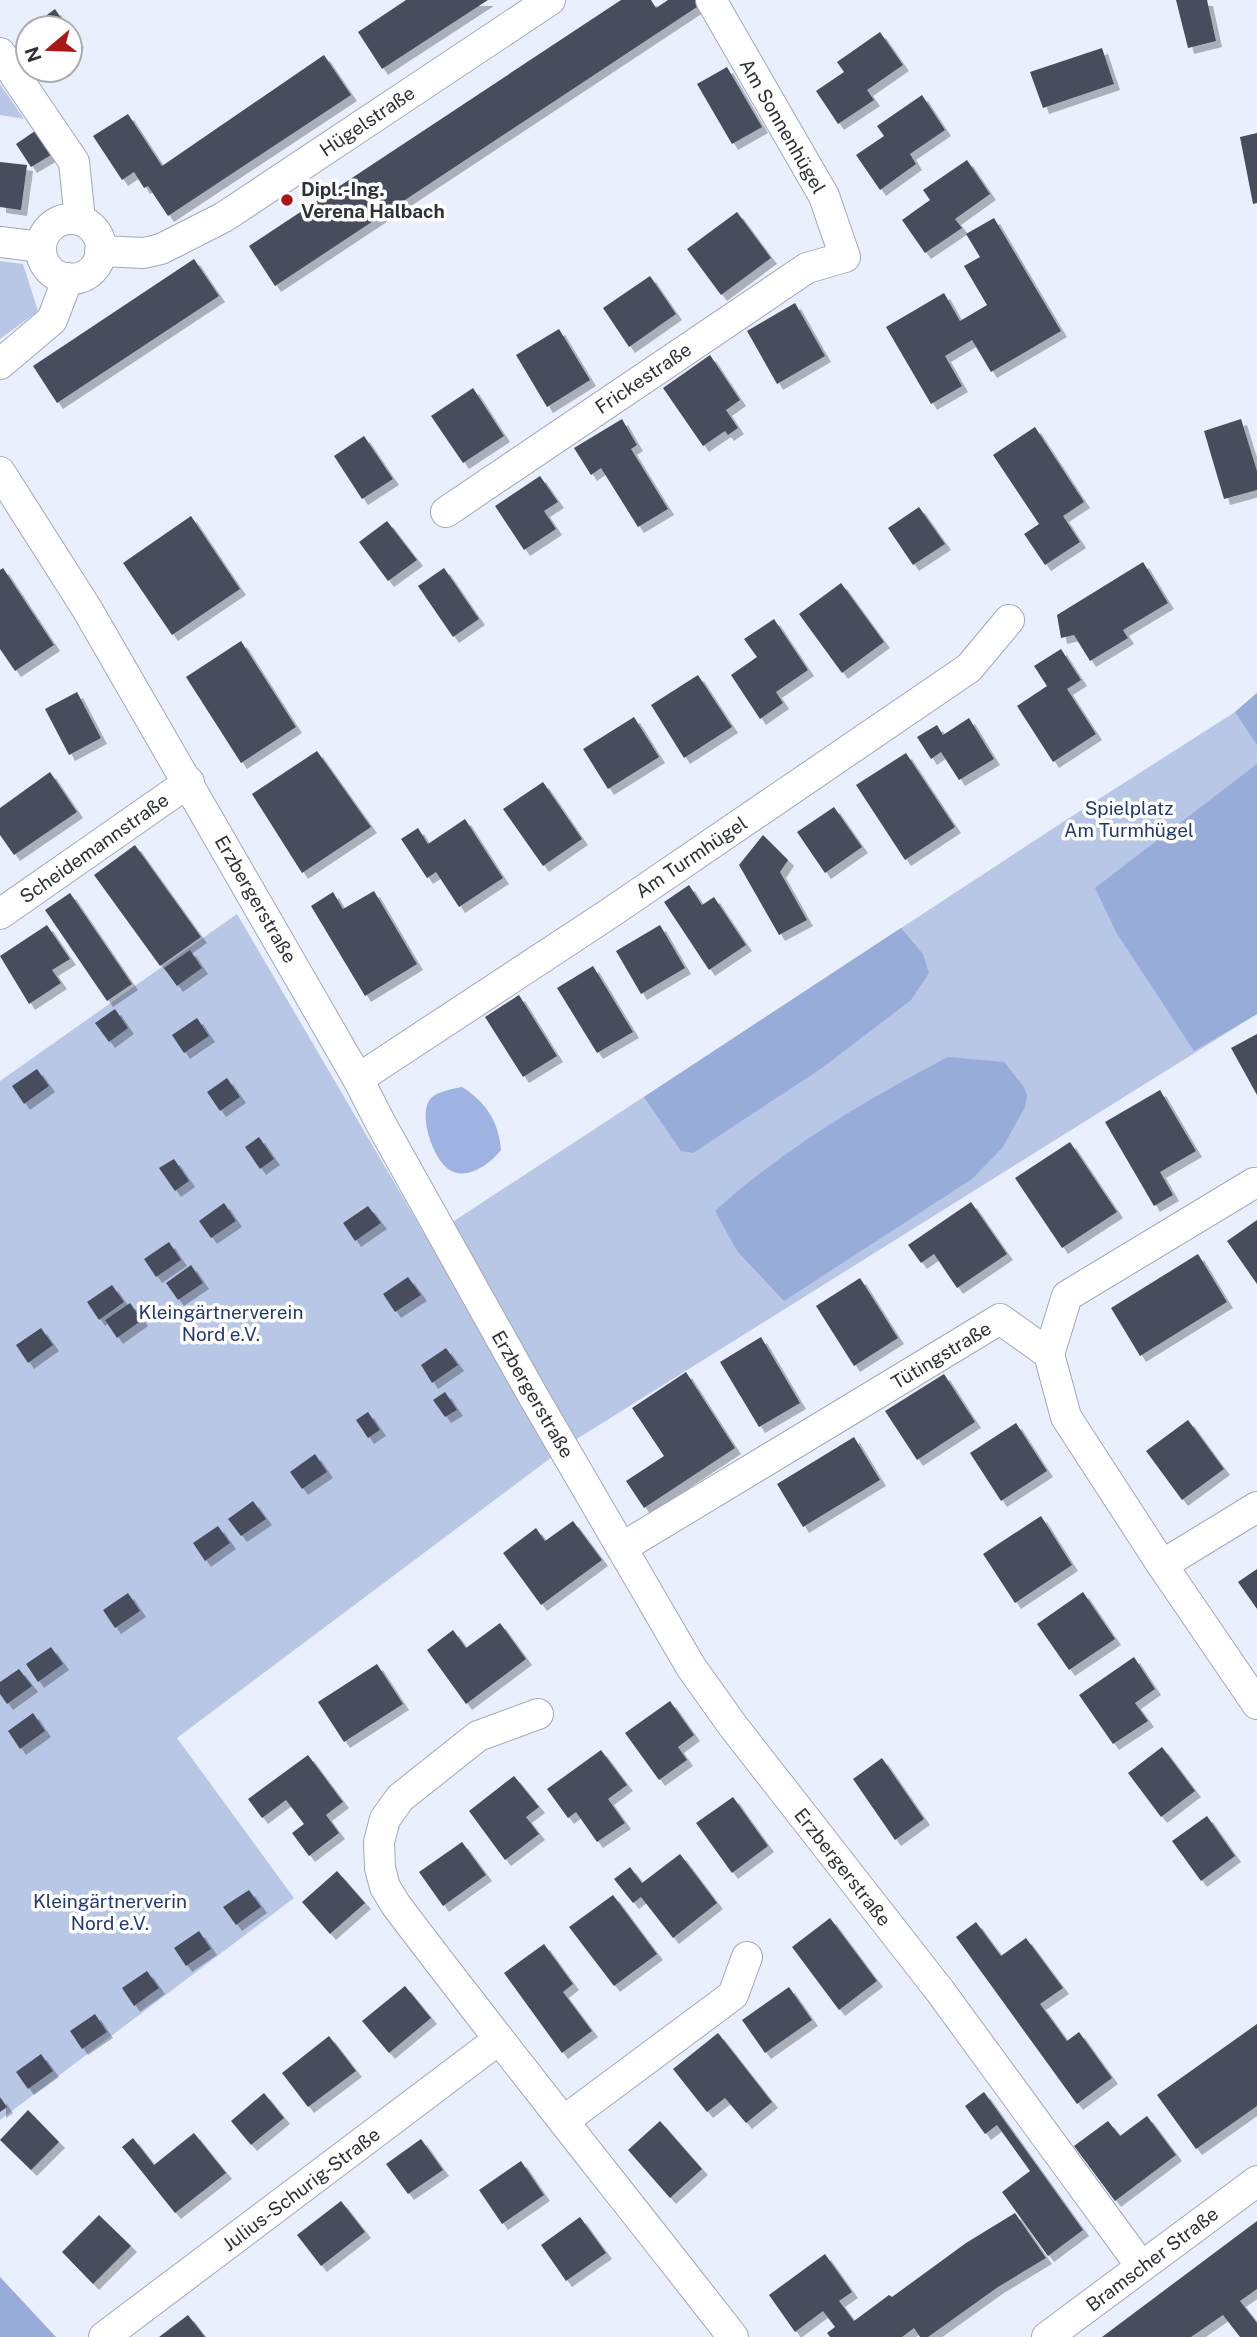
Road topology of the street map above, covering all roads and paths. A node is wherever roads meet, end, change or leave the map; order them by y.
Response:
1 (550, 0) edge
2 (711, 0) edge
3 (0, 53) edge
4 (80, 220) junction
5 (0, 242) edge
6 (41, 247) junction
7 (100, 251) junction
8 (845, 257) joint
9 (68, 278) junction
10 (0, 364) edge
11 (0, 472) edge
12 (446, 512) dead end
13 (1009, 620) dead end
14 (189, 782) junction
15 (0, 914) edge
16 (358, 1079) junction
17 (1254, 1183) dead end
18 (1049, 1354) junction
19 (1257, 1507) edge
20 (623, 1547) junction
21 (1162, 1566) junction
22 (1257, 1704) edge
23 (538, 1714) dead end
24 (747, 1957) dead end
25 (498, 2040) junction
26 (565, 2120) junction
27 (1257, 2181) edge
28 (1141, 2266) junction
29 (104, 2337) edge
30 (733, 2337) edge
31 (1047, 2337) edge

1 - 7 street, Hügelstraße
2 - 8 street, Am Sonnenhügel
3 - 4 street
4 - 6 street
4 - 7 street
5 - 6 street
6 - 9 street
7 - 9 street
8 - 12 street, Frickestraße
9 - 10 street
11 - 14 street, Erzbergerstraße
13 - 16 street, Am Turmhügel
14 - 15 street, Scheidemannstraße
14 - 16 street, Erzbergerstraße
16 - 20 street, Erzbergerstraße
17 - 18 street
18 - 20 street, Tütingstraße
18 - 21 street
19 - 21 street
20 - 28 street, Erzbergerstraße
21 - 22 street
23 - 25 street
24 - 26 street
25 - 26 street
25 - 29 street, Julius-Schurig-Straße
26 - 30 street
27 - 28 street, Bramscher Straße
28 - 31 street, Bramscher Straße

